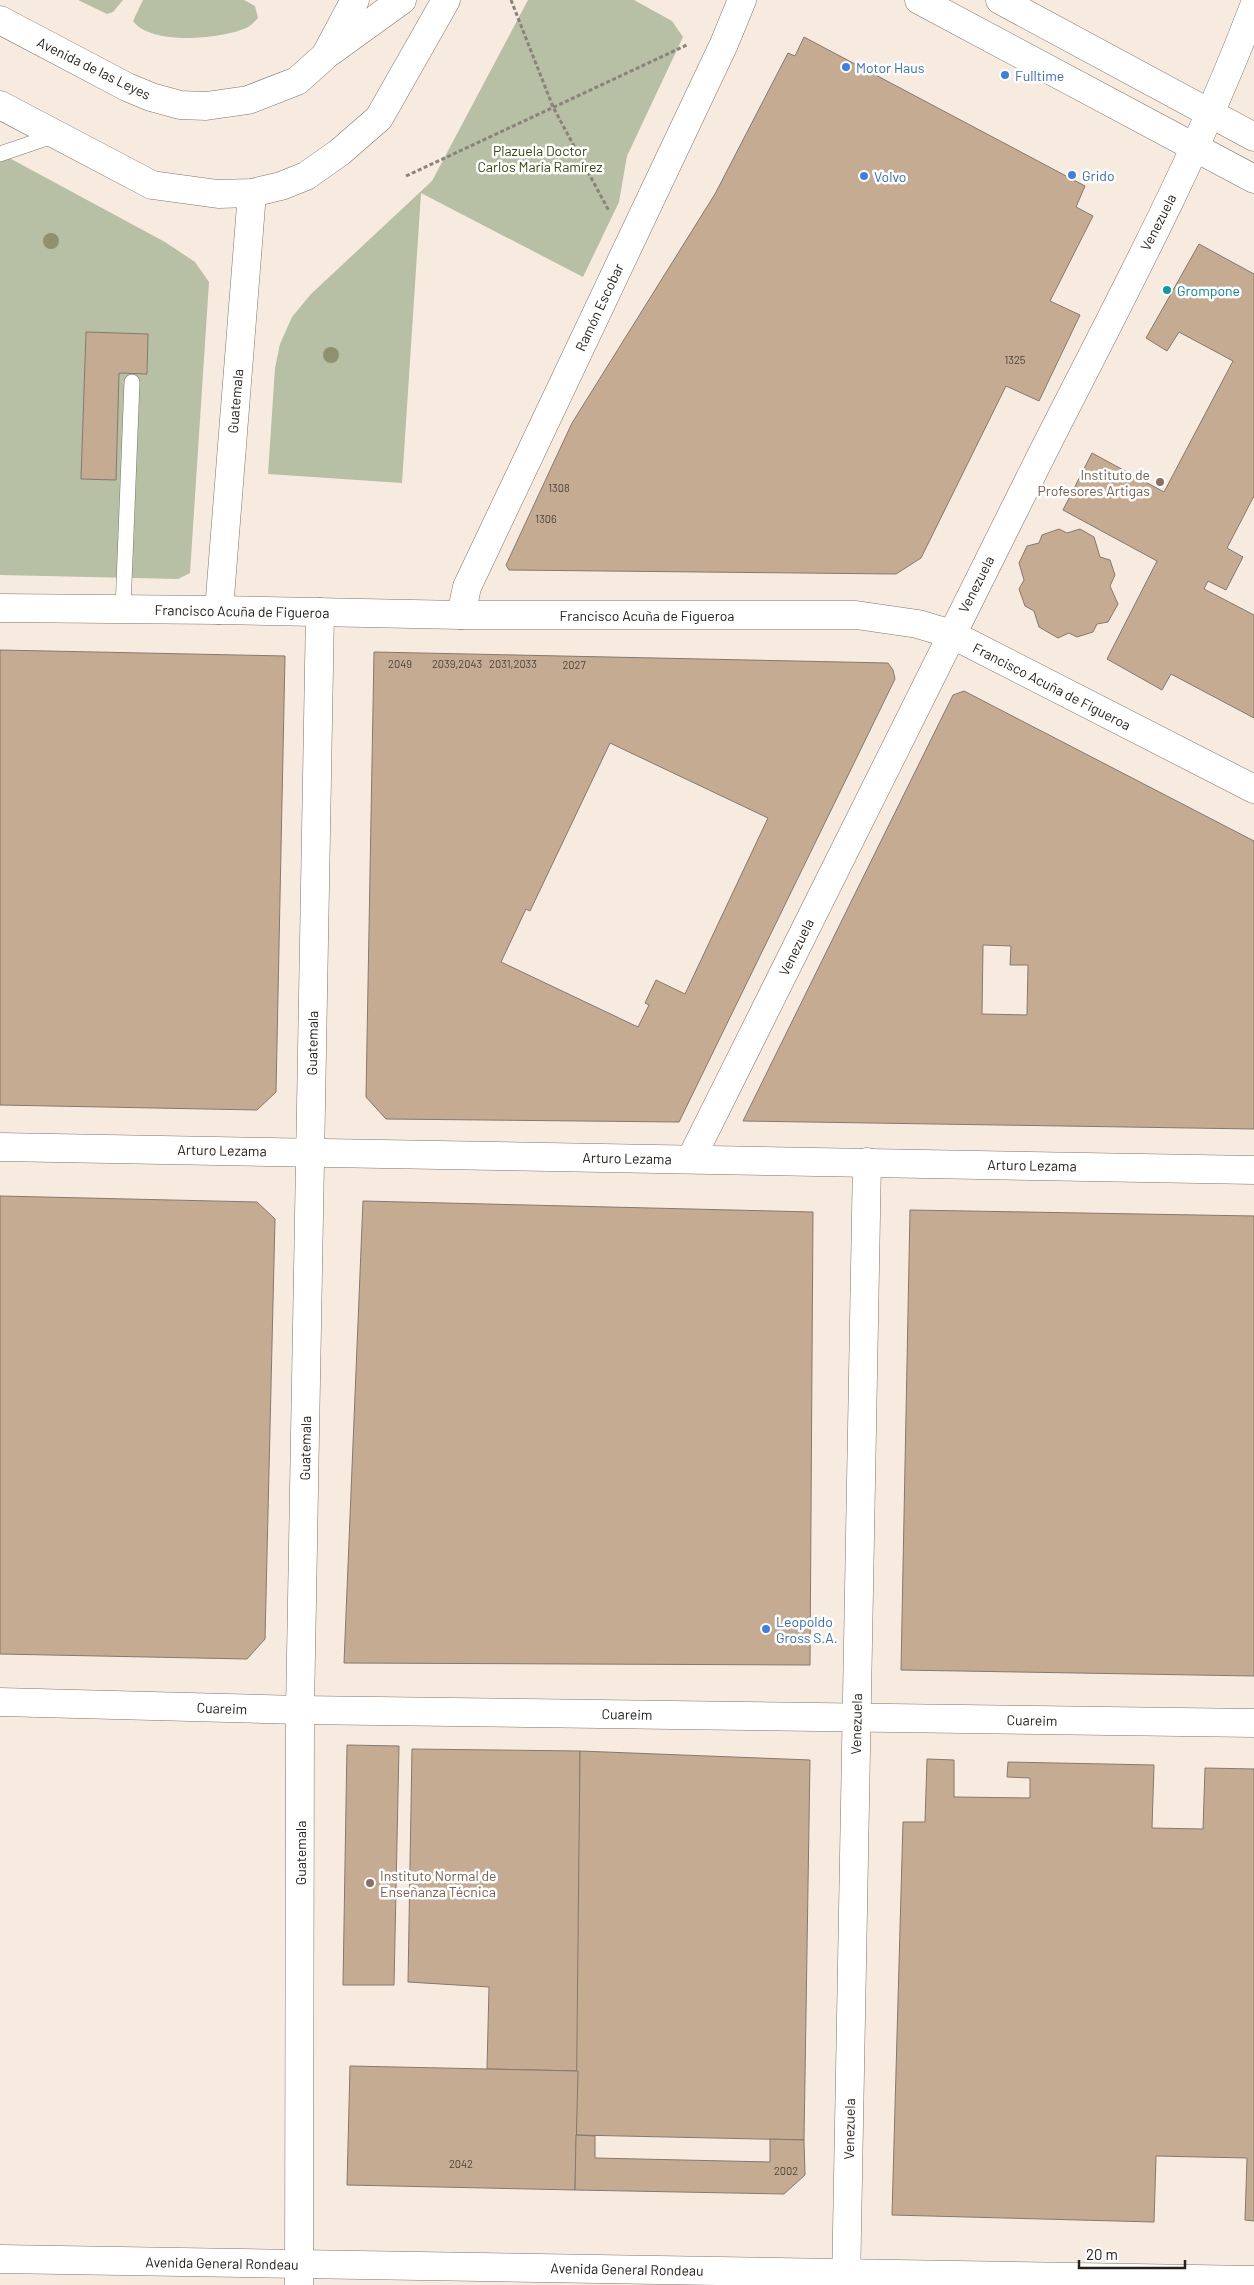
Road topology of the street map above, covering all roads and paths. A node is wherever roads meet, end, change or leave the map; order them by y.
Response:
1 (355, 0) edge
2 (402, 0) edge
3 (446, 0) edge
4 (510, 0) edge
5 (742, 0) edge
6 (919, 0) edge
7 (1000, 0) edge
8 (1254, 6) edge
9 (0, 20) edge
10 (687, 44) dead end
11 (325, 56) junction
12 (0, 105) edge
13 (553, 107) junction
14 (1210, 113) junction
15 (56, 135) junction
16 (1254, 137) edge
17 (1195, 148) junction
18 (0, 154) edge
19 (406, 176) dead end
20 (1254, 179) edge
21 (252, 193) junction
22 (609, 212) dead end
23 (132, 382) dead end
24 (0, 608) edge
25 (123, 609) junction
26 (218, 610) junction
27 (320, 612) junction
28 (461, 615) junction
29 (950, 634) junction
30 (1254, 789) edge
31 (0, 1147) edge
32 (310, 1151) junction
33 (691, 1159) junction
34 (867, 1162) junction
35 (1254, 1170) edge
36 (0, 1702) edge
37 (300, 1710) junction
38 (856, 1717) junction
39 (1254, 1723) edge
40 (0, 2259) edge
41 (299, 2275) edge
42 (846, 2279) edge
43 (1254, 2280) edge

1 - 11 street, Avenida de las Leyes
2 - 11 street
3 - 21 street
4 - 13 path
5 - 28 street, Ramón Escobar
6 - 17 street
7 - 14 street
8 - 14 street, Venezuela
9 - 11 street, Avenida de las Leyes
10 - 13 path
12 - 15 street
13 - 19 path
13 - 22 path
14 - 16 street
14 - 17 street, Venezuela
15 - 18 lane
15 - 21 street
17 - 20 street
17 - 29 street, Venezuela
21 - 26 street, Guatemala
23 - 25 lane
24 - 25 street, Francisco Acuña de Figueroa
25 - 26 street, Francisco Acuña de Figueroa
26 - 27 street, Francisco Acuña de Figueroa
27 - 28 street, Francisco Acuña de Figueroa
27 - 32 street, Guatemala
28 - 29 street, Francisco Acuña de Figueroa
29 - 30 street, Francisco Acuña de Figueroa
29 - 33 street, Venezuela
31 - 32 street, Arturo Lezama
32 - 33 street, Arturo Lezama
32 - 37 street, Guatemala
33 - 34 street, Arturo Lezama
34 - 35 street, Arturo Lezama
34 - 38 street, Venezuela
36 - 37 street, Cuareim
37 - 38 street, Cuareim
37 - 41 street, Guatemala
38 - 39 street, Cuareim
38 - 42 street, Venezuela
40 - 41 street, Avenida General Rondeau
41 - 42 street, Avenida General Rondeau
42 - 43 street, Avenida General Rondeau

